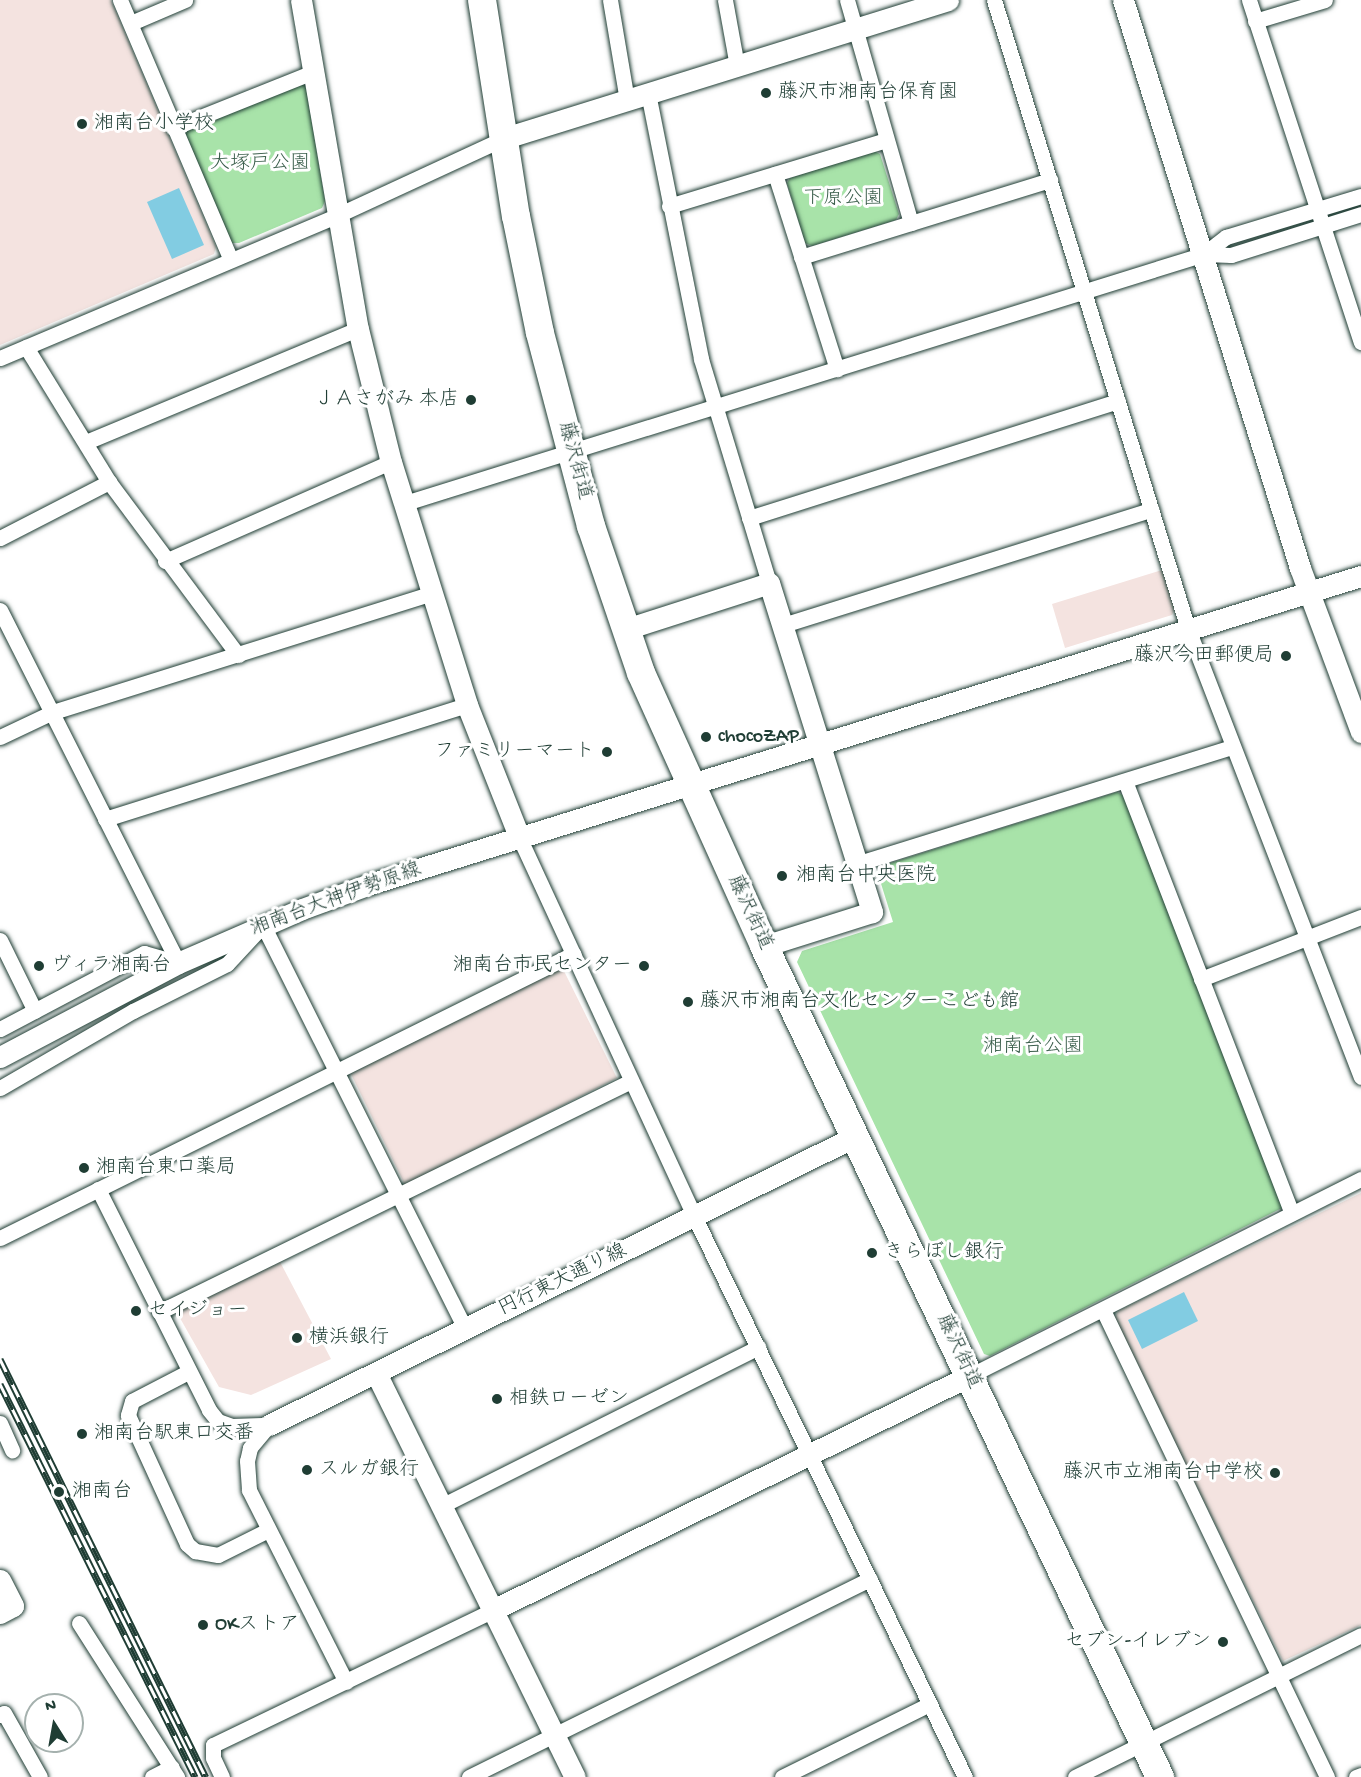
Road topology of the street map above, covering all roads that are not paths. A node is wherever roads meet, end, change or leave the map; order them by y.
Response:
1 (120, 0) edge
2 (185, 0) edge
3 (301, 0) edge
4 (482, 0) edge
5 (610, 0) edge
6 (725, 0) edge
7 (847, 0) edge
8 (948, 0) edge
9 (994, 0) edge
10 (1123, 0) edge
11 (1249, 0) edge
12 (1325, 0) edge
13 (1255, 21) junction
14 (131, 23) junction
15 (852, 30) junction
16 (737, 66) junction
17 (313, 72) junction
18 (648, 93) junction
19 (627, 100) junction
20 (172, 128) junction
21 (505, 138) junction
22 (886, 140) junction
23 (775, 174) junction
24 (1050, 180) junction
25 (1361, 195) edge
26 (669, 206) junction
27 (1319, 208) junction
28 (1361, 214) edge
29 (338, 215) junction
30 (911, 223) junction
31 (1324, 226) junction
32 (1204, 254) junction
33 (801, 257) junction
34 (230, 258) junction
35 (1085, 291) junction
36 (358, 329) junction
37 (1360, 332) edge
38 (26, 347) junction
39 (0, 358) edge
40 (837, 369) junction
41 (1118, 401) junction
42 (714, 407) junction
43 (86, 442) junction
44 (571, 452) junction
45 (391, 462) junction
46 (109, 482) junction
47 (402, 504) junction
48 (1151, 510) junction
49 (749, 518) junction
50 (0, 538) edge
51 (165, 561) junction
52 (1361, 576) edge
53 (769, 583) junction
54 (1309, 592) junction
55 (429, 594) junction
56 (0, 611) edge
57 (783, 625) junction
58 (626, 629) junction
59 (1188, 629) junction
60 (238, 655) junction
61 (467, 705) junction
62 (1357, 710) edge
63 (53, 712) junction
64 (1361, 732) edge
65 (0, 737) edge
66 (820, 744) junction
67 (1232, 747) junction
68 (1125, 781) junction
69 (690, 785) junction
70 (105, 819) junction
71 (520, 839) junction
72 (856, 864) junction
73 (1361, 917) edge
74 (264, 925) junction
75 (1306, 938) junction
76 (0, 940) edge
77 (764, 946) junction
78 (573, 954) junction
79 (178, 963) junction
80 (157, 974) junction
81 (1201, 979) junction
82 (167, 993) junction
83 (34, 1011) junction
84 (0, 1029) edge
85 (0, 1057) edge
86 (336, 1071) junction
87 (1361, 1077) edge
88 (631, 1081) junction
89 (0, 1088) edge
90 (856, 1136) junction
91 (1361, 1179) edge
92 (98, 1189) junction
93 (397, 1196) junction
94 (1292, 1213) junction
95 (694, 1216) junction
96 (0, 1238) edge
97 (1103, 1310) junction
98 (159, 1312) junction
99 (465, 1329) junction
100 (758, 1347) junction
101 (188, 1372) junction
102 (376, 1373) junction
103 (969, 1376) junction
104 (0, 1423) edge
105 (269, 1425) junction
106 (12, 1450) dead end
107 (810, 1455) junction
108 (441, 1506) junction
109 (268, 1530) junction
110 (870, 1579) junction
111 (0, 1580) edge
112 (493, 1610) junction
113 (0, 1613) edge
114 (79, 1623) dead end
115 (1361, 1635) edge
116 (1279, 1676) junction
117 (346, 1682) junction
118 (930, 1704) junction
119 (2, 1712) edge
120 (554, 1735) junction
121 (1143, 1744) junction
122 (175, 1772) edge
123 (1361, 1775) edge
124 (40, 1777) edge
125 (152, 1777) edge
126 (222, 1777) edge
127 (469, 1777) edge
128 (575, 1777) edge
129 (782, 1777) edge
130 (965, 1777) edge
131 (1076, 1777) edge
132 (1160, 1777) edge
133 (1327, 1777) edge
134 (1356, 1777) edge

1 - 14 street
2 - 14 street
3 - 17 street
4 - 21 highway, 藤沢街道
5 - 19 street
6 - 16 street
7 - 15 street
8 - 15 street
9 - 24 street
10 - 32 street
11 - 13 street
12 - 13 street
13 - 27 street
14 - 20 street
15 - 16 street
15 - 22 street
16 - 18 street
17 - 20 street
17 - 29 street
18 - 19 street
18 - 26 street
19 - 21 street
20 - 34 street
21 - 29 street
21 - 44 highway, 藤沢街道
22 - 23 street
22 - 30 street
23 - 26 street
23 - 33 street
24 - 30 street
24 - 35 street
25 - 27 street
26 - 42 street
27 - 31 street
27 - 32 street
28 - 31 street
29 - 34 street
29 - 36 street
30 - 33 street
31 - 32 street
31 - 37 street
32 - 35 street
32 - 54 street
33 - 40 street
34 - 38 street
35 - 40 street
35 - 41 street
36 - 43 street
36 - 45 street
38 - 39 street
38 - 43 street
40 - 42 street
41 - 48 street
41 - 49 street
42 - 44 street
42 - 49 street
43 - 46 street
44 - 47 street
44 - 58 highway, 藤沢街道
45 - 47 street
45 - 51 street
46 - 50 street
46 - 51 street
47 - 55 street
48 - 57 street
48 - 59 street
49 - 53 street
51 - 60 street
52 - 54 street, 湘南台大神伊勢原線
53 - 57 street
53 - 58 street
54 - 59 street, 湘南台大神伊勢原線
54 - 62 street
55 - 60 street
55 - 61 street
56 - 63 street
57 - 66 street
58 - 69 highway, 藤沢街道
59 - 66 street, 湘南台大神伊勢原線
59 - 67 street
60 - 63 street
61 - 70 street
61 - 71 street
62 - 64 street
63 - 65 street
63 - 70 street
66 - 69 street, 湘南台大神伊勢原線
66 - 72 street
67 - 68 street
67 - 75 street
68 - 72 street
68 - 81 street
69 - 71 street, 湘南台大神伊勢原線
69 - 77 highway, 藤沢街道
70 - 79 street
71 - 74 street, 湘南台大神伊勢原線
71 - 78 street
72 - 77 street
73 - 75 street
74 - 79 street, 湘南台大神伊勢原線
74 - 82 street
74 - 86 street
75 - 81 street
75 - 87 street
76 - 83 street
77 - 90 highway, 藤沢街道
78 - 86 street
78 - 88 street
79 - 80 street, 湘南台大神伊勢原線
79 - 83 street
80 - 82 street
80 - 85 street, 湘南台大神伊勢原線
81 - 94 street
82 - 89 street
83 - 84 street
86 - 92 street
86 - 93 street
88 - 93 street
88 - 95 street
90 - 95 street, 円行東大通り線
90 - 103 highway, 藤沢街道
91 - 94 street
92 - 96 street
92 - 98 street
93 - 98 street
93 - 99 street
94 - 97 street
95 - 99 street, 円行東大通り線
95 - 100 street
97 - 103 street
97 - 116 street
98 - 101 street
99 - 102 street, 円行東大通り線
100 - 107 street
100 - 108 street
101 - 105 street
101 - 109 street
102 - 105 street, 円行東大通り線
102 - 108 street
103 - 107 street
103 - 121 highway, 藤沢街道
104 - 106 street
105 - 109 street
107 - 110 street
107 - 112 street
108 - 112 street
109 - 117 street
110 - 118 street
110 - 120 street
111 - 113 street
112 - 117 street
112 - 120 street
114 - 122 street
115 - 116 street
116 - 121 street
116 - 133 street
117 - 126 street
118 - 129 street
118 - 130 street
119 - 124 street
120 - 127 street
120 - 128 street
121 - 131 street
121 - 132 highway, 藤沢街道
122 - 125 street
123 - 134 street

